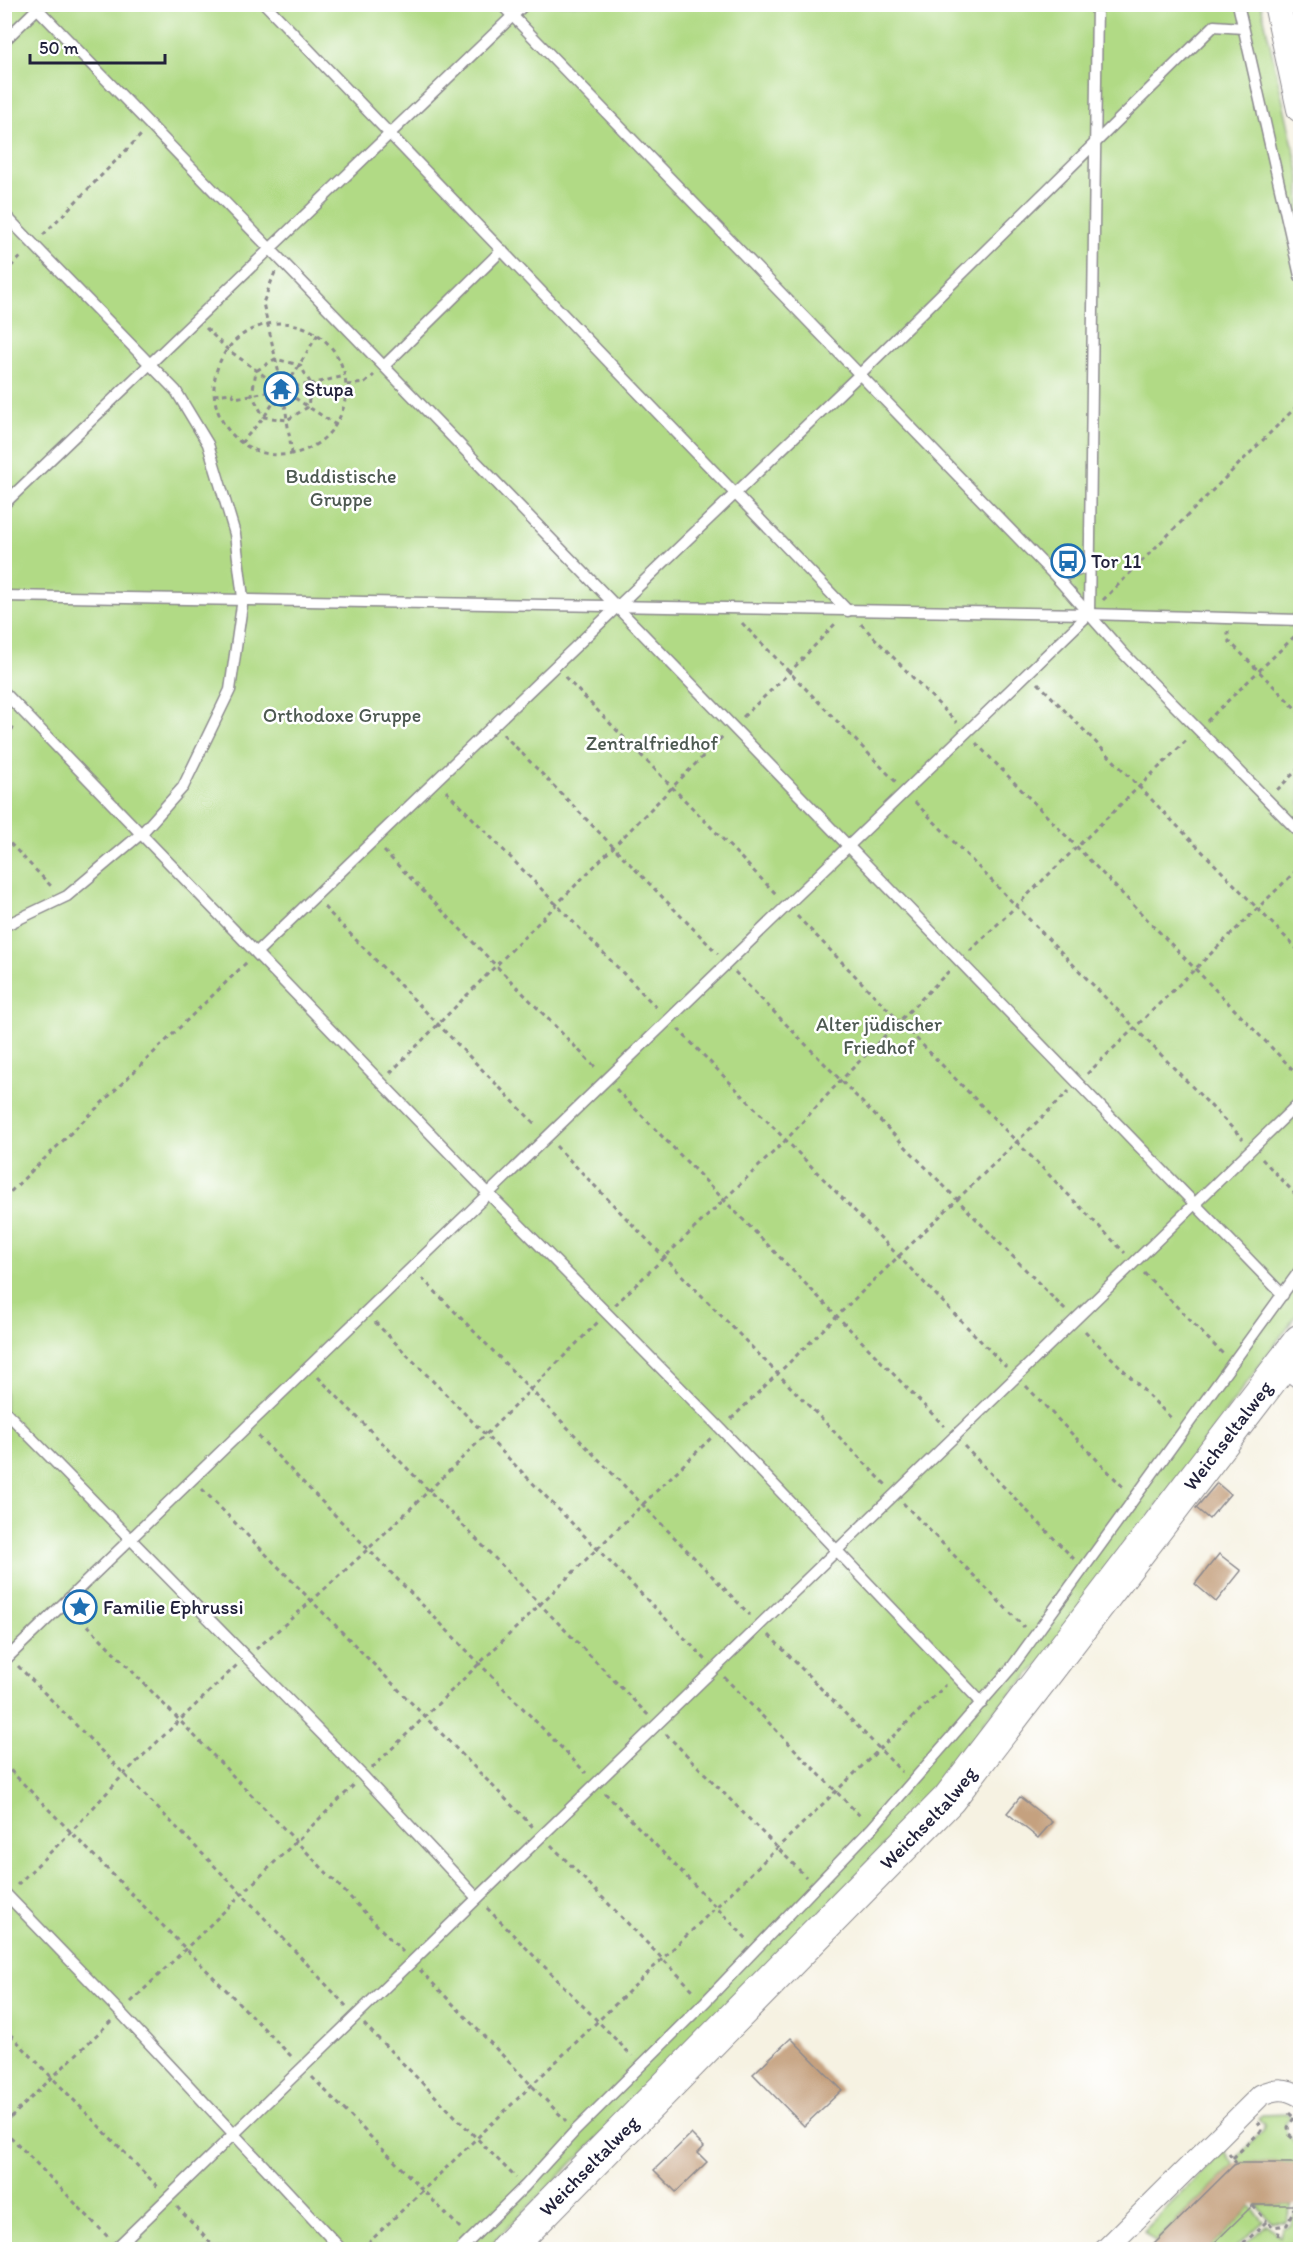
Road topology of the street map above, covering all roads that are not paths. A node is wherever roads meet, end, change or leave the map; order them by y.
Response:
1 (265, 4) edge
2 (501, 4) edge
3 (525, 4) edge
4 (1098, 4) edge
5 (1238, 4) edge
6 (1277, 4) edge
7 (37, 6) edge
8 (513, 17) junction
9 (1243, 28) junction
10 (4, 40) edge
11 (1300, 109) edge
12 (390, 134) junction
13 (1096, 144) junction
14 (4, 214) edge
15 (270, 248) junction
16 (502, 250) junction
17 (1300, 276) edge
18 (150, 363) junction
19 (384, 366) junction
20 (859, 375) junction
21 (735, 492) junction
22 (4, 504) edge
23 (1090, 566) junction
24 (1057, 578) junction
25 (4, 596) edge
26 (243, 598) junction
27 (616, 607) junction
28 (848, 611) junction
29 (1089, 614) junction
30 (1300, 620) edge
31 (4, 692) edge
32 (142, 833) junction
33 (1300, 833) edge
34 (847, 846) junction
35 (4, 926) edge
36 (256, 952) junction
37 (1300, 1102) edge
38 (488, 1193) junction
39 (1195, 1204) junction
40 (1300, 1270) edge
41 (1283, 1295) junction
42 (1294, 1361) edge
43 (4, 1410) edge
44 (130, 1539) junction
45 (836, 1551) junction
46 (7, 1659) edge
47 (982, 1702) junction
48 (6, 1893) edge
49 (477, 1898) junction
50 (1295, 2092) edge
51 (233, 2134) junction
52 (116, 2248) edge
53 (342, 2250) edge
54 (460, 2250) edge
55 (507, 2250) edge
56 (1105, 2250) edge

1 - 12 lane
2 - 8 lane
3 - 8 lane
4 - 13 lane
5 - 9 lane
6 - 11 street
7 - 10 lane
7 - 15 lane
8 - 12 lane
8 - 20 lane
9 - 13 lane
9 - 17 lane
12 - 15 lane
12 - 16 lane
13 - 20 lane
13 - 23 lane
14 - 18 lane
15 - 18 lane
15 - 19 lane
16 - 19 lane
16 - 21 lane
18 - 22 lane
18 - 26 lane
19 - 27 lane
20 - 21 lane
20 - 24 lane
21 - 27 lane
21 - 28 lane
23 - 24 lane
23 - 29 lane
24 - 29 lane
25 - 26 lane
26 - 27 lane
26 - 32 lane
27 - 28 lane
27 - 34 lane
27 - 36 lane
28 - 29 lane
29 - 30 lane
29 - 33 lane
29 - 34 lane
31 - 32 lane
32 - 35 lane
32 - 36 lane
34 - 38 lane
34 - 39 lane
36 - 38 lane
37 - 39 lane
38 - 44 lane
38 - 45 lane
39 - 41 lane
39 - 45 lane
40 - 41 lane
41 - 47 lane
42 - 55 main road, Weichseltalweg
43 - 44 lane
44 - 46 lane
44 - 49 lane
45 - 47 lane
45 - 49 lane
47 - 54 lane
48 - 51 lane
49 - 51 lane
50 - 56 street
51 - 52 lane
51 - 53 lane

